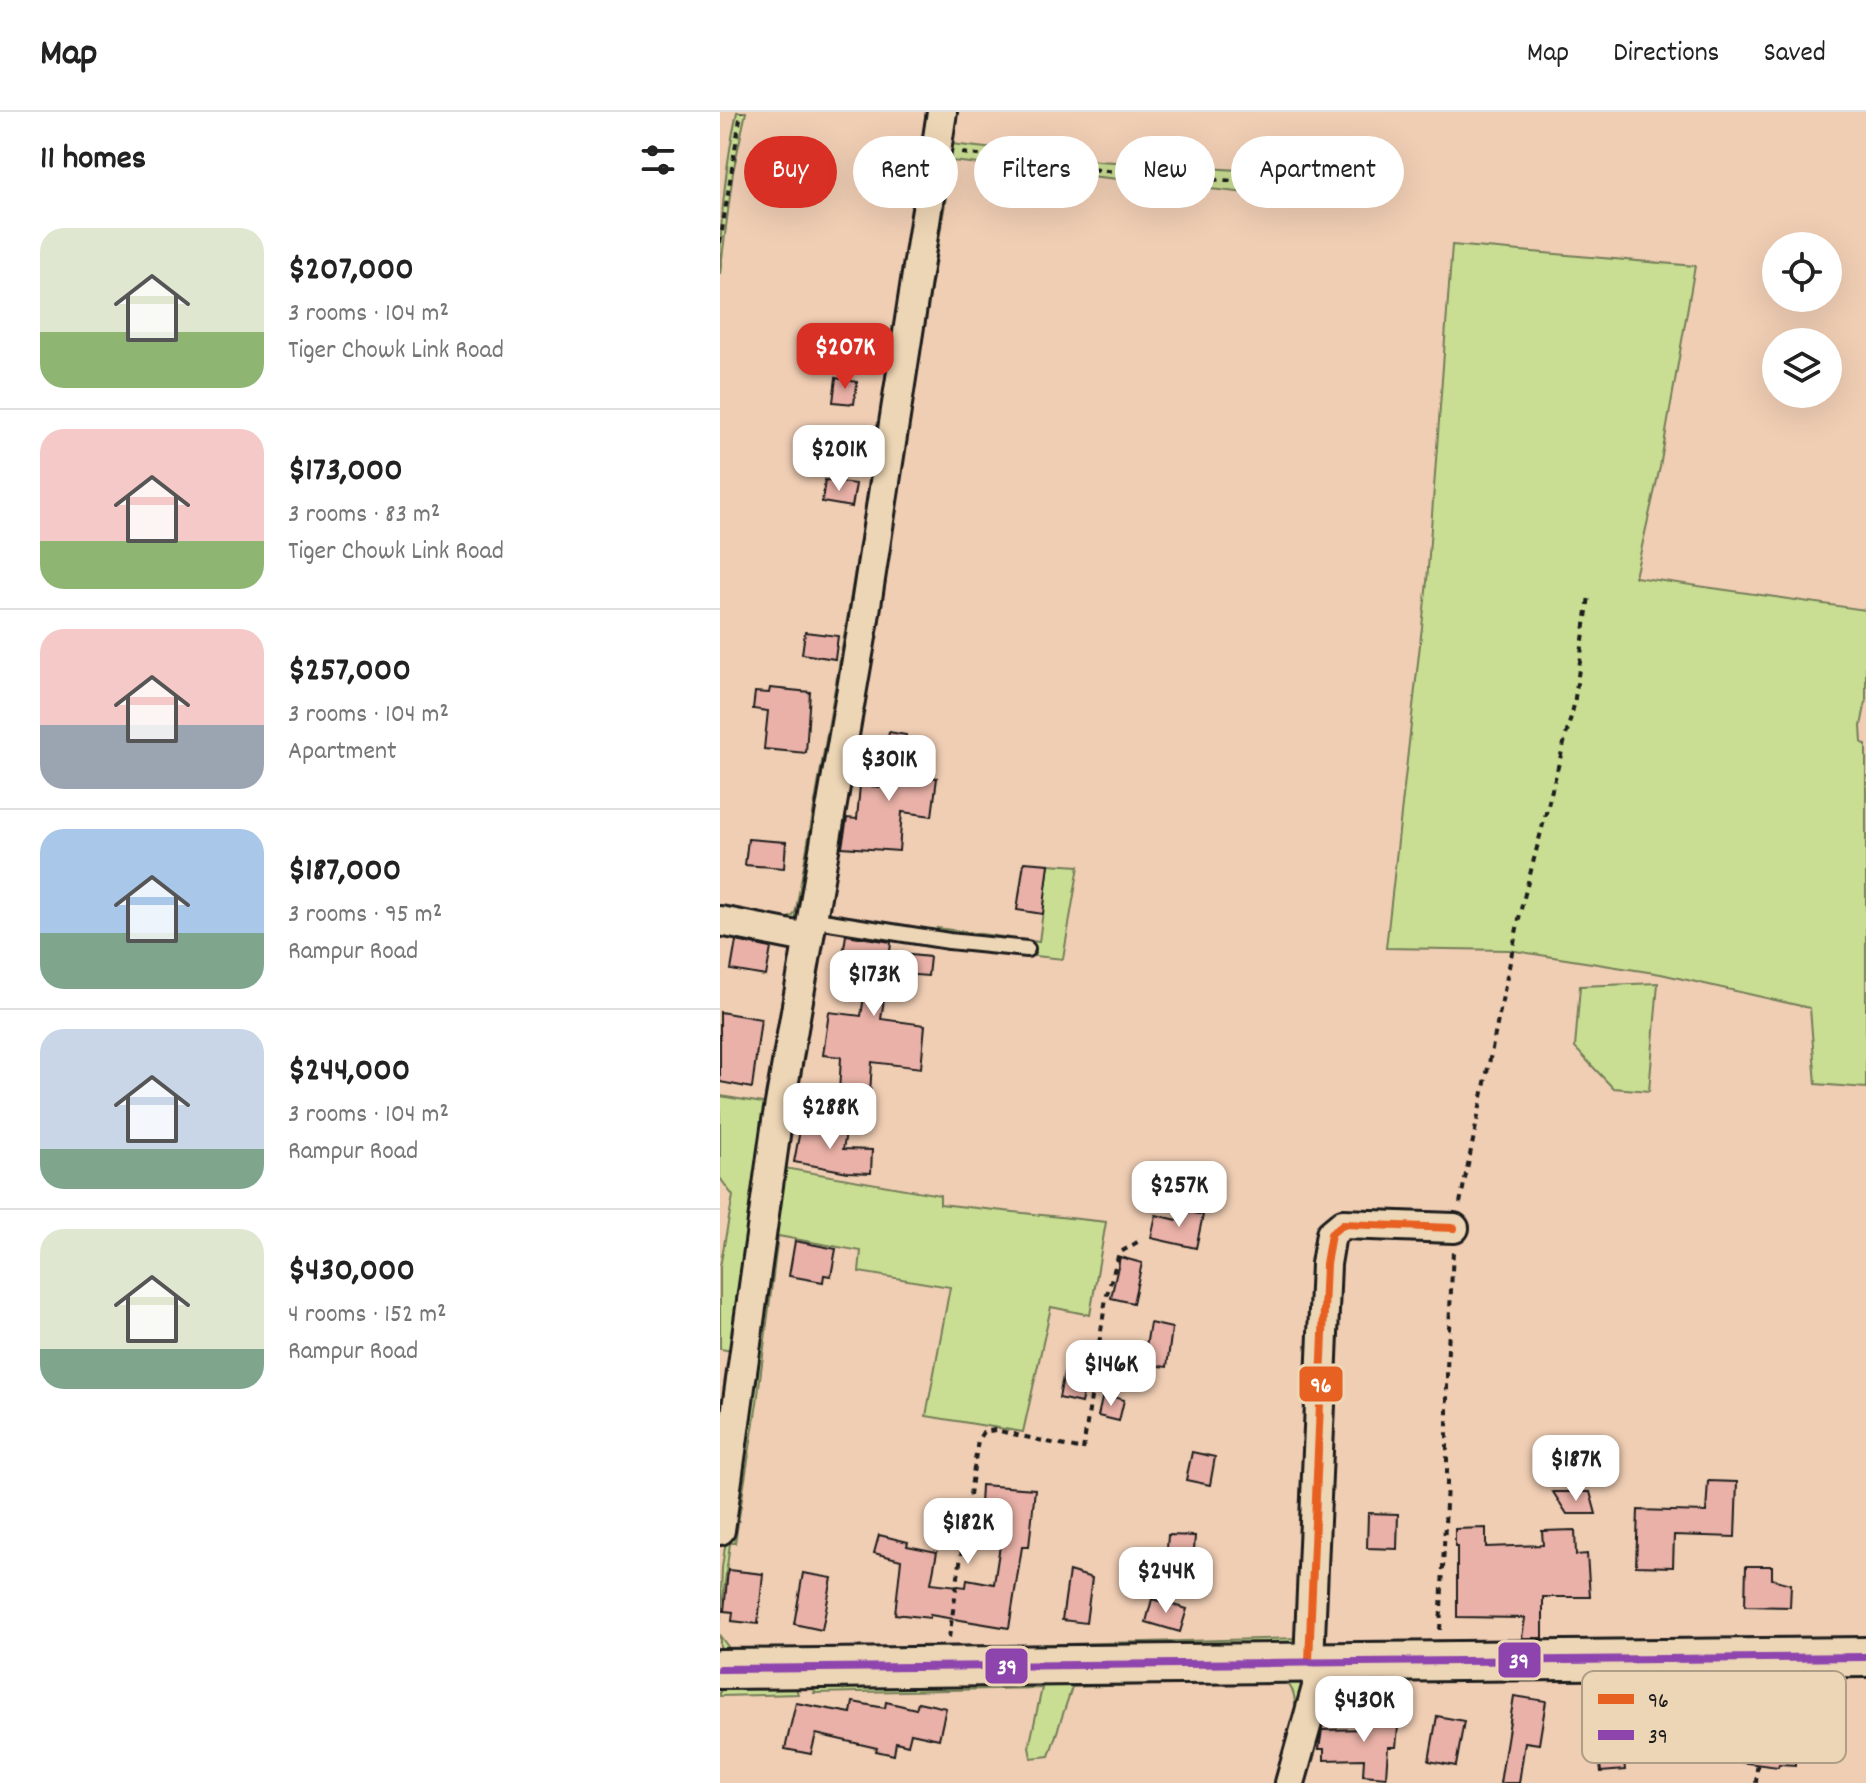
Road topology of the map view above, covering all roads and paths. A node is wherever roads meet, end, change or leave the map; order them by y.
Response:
1 (741, 112) edge
2 (942, 112) edge
3 (938, 136) edge
4 (958, 153) edge
5 (1231, 181) edge
6 (926, 208) edge
7 (720, 243) edge
8 (1589, 596) dead end
9 (720, 921) edge
10 (808, 928) junction
11 (1027, 949) dead end
12 (1454, 1228) junction
13 (1141, 1240) dead end
14 (720, 1530) edge
15 (1765, 1657) junction
16 (1866, 1657) edge
17 (1438, 1660) junction
18 (1312, 1661) junction
19 (945, 1667) junction
20 (720, 1669) edge
21 (1764, 1671) edge
22 (1757, 1763) edge
23 (1290, 1783) edge
24 (1756, 1783) edge

1 - 7 path
2 - 3 street
4 - 5 path
6 - 10 street
8 - 12 path
9 - 10 street
10 - 11 lane
10 - 14 street
12 - 17 path
12 - 18 street
13 - 19 path
15 - 16 main road
15 - 17 main road
15 - 21 path
17 - 18 main road
18 - 19 main road
18 - 23 street
19 - 20 main road
22 - 24 path

